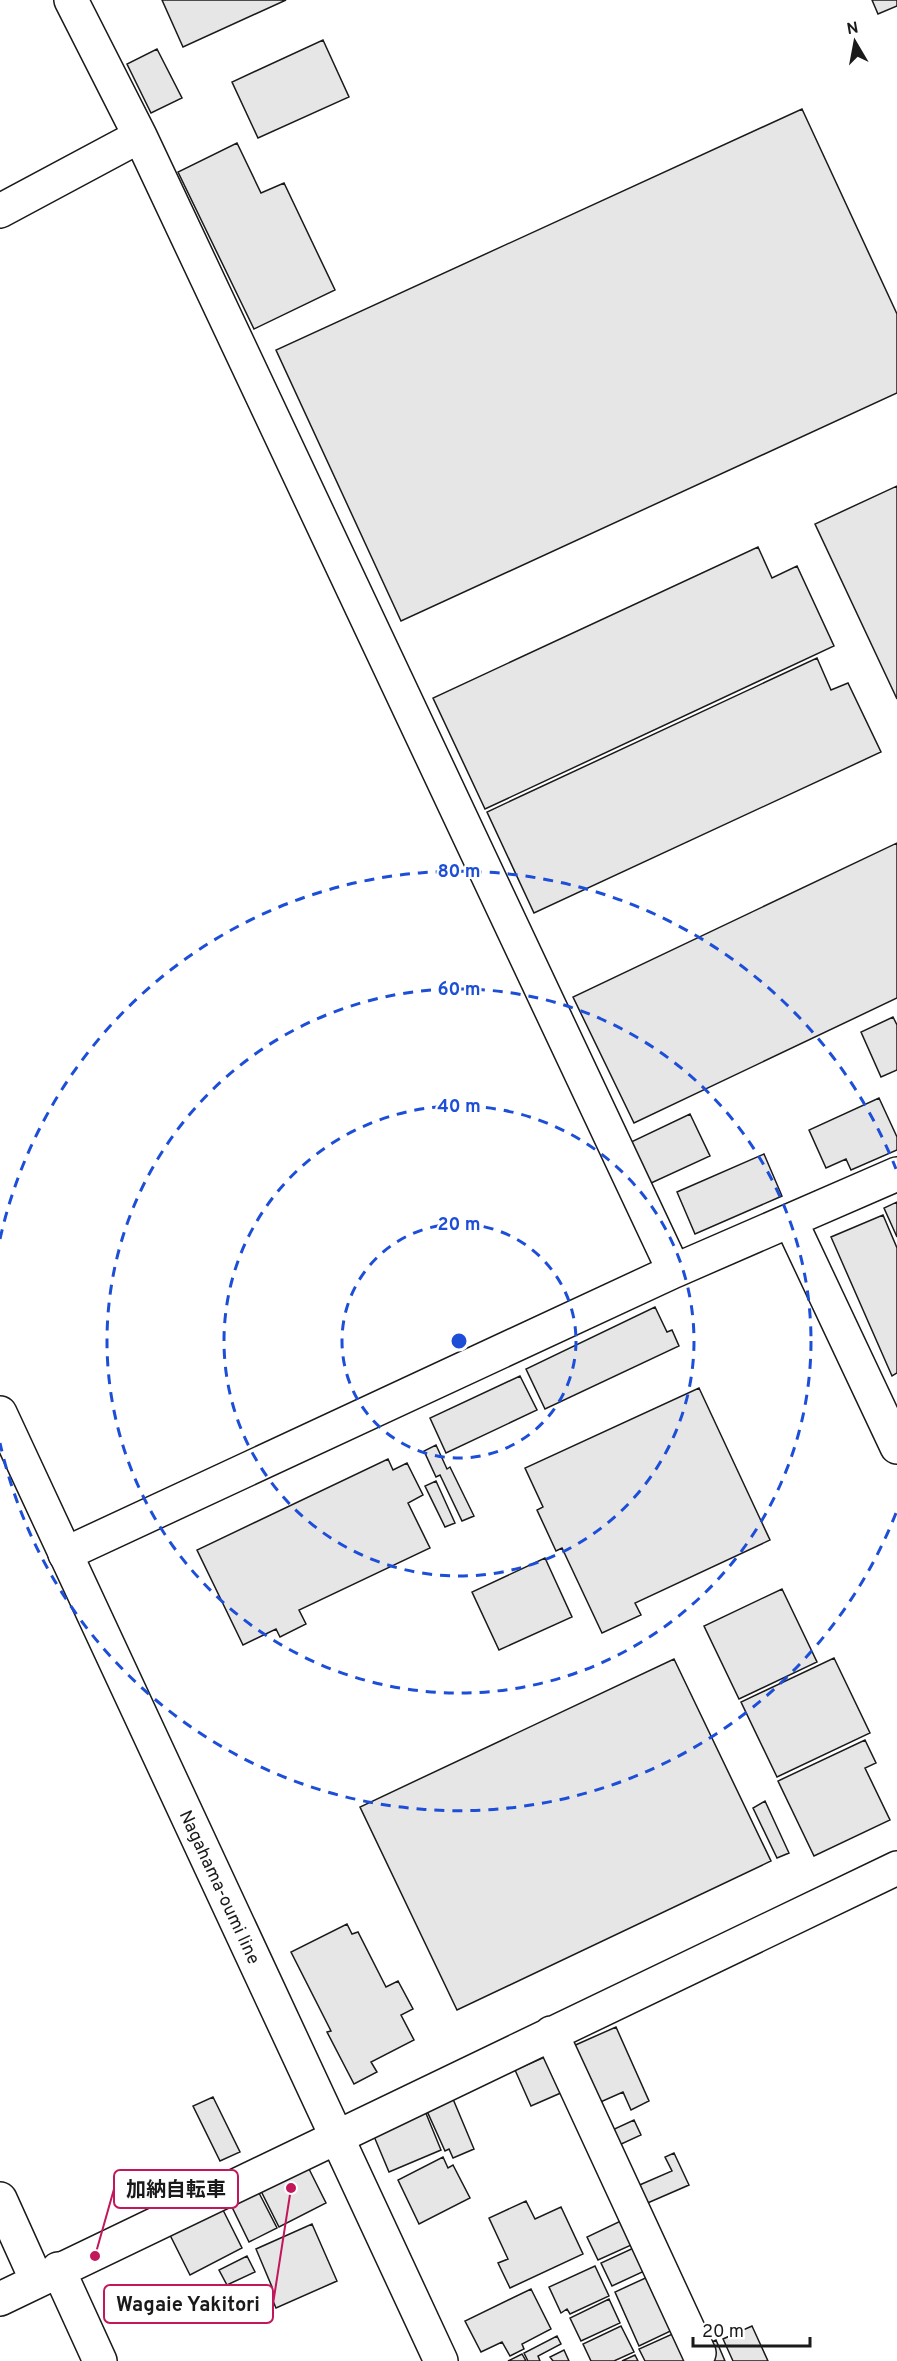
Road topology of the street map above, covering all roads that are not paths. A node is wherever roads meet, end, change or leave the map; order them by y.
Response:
1 (70, 0) edge
2 (140, 136) junction
3 (0, 211) edge
4 (897, 1174) edge
5 (791, 1222) junction
6 (674, 1271) junction
7 (0, 1413) edge
8 (897, 1447) edge
9 (65, 1554) junction
10 (897, 1868) edge
11 (551, 2033) junction
12 (335, 2137) junction
13 (0, 2199) edge
14 (48, 2275) junction
15 (0, 2299) edge
16 (699, 2353) dead end
17 (100, 2361) edge
18 (441, 2361) edge

1 - 2 street
2 - 3 street
2 - 6 street
4 - 5 street
5 - 6 street
5 - 8 street
6 - 9 street
7 - 9 street, Nagahama-oumi line
9 - 12 street, Nagahama-oumi line
10 - 11 street
11 - 12 street
11 - 16 street
12 - 14 street
12 - 18 street, Nagahama-oumi line
13 - 14 street
14 - 15 street
14 - 17 street

